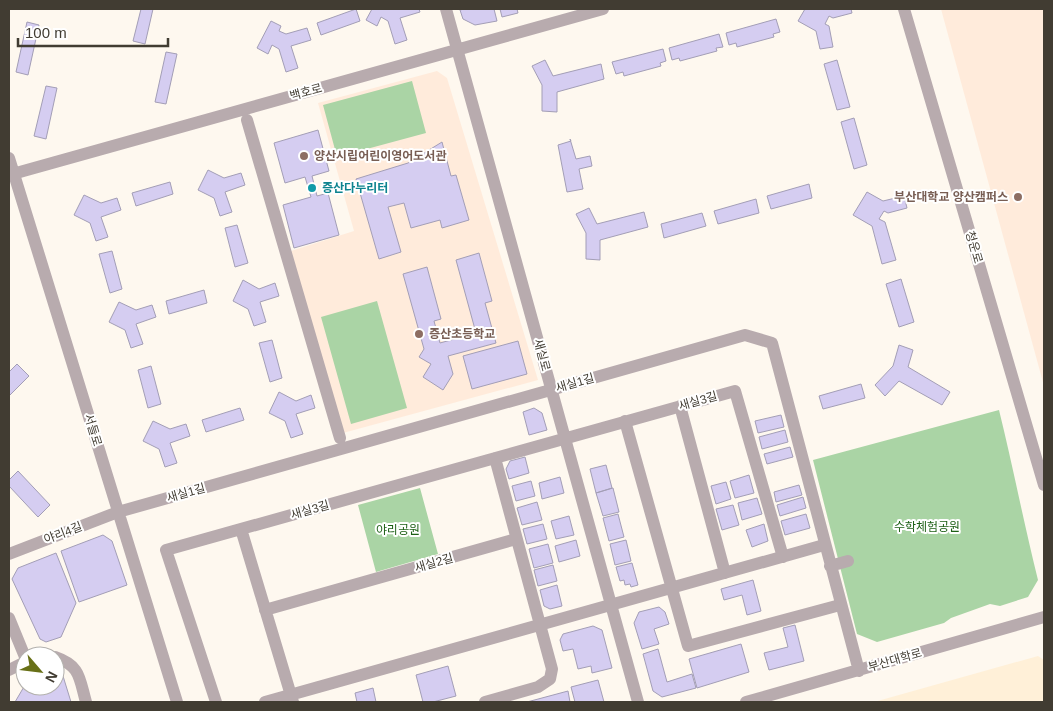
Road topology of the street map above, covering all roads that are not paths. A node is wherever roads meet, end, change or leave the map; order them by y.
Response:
1 (446, 9) edge
2 (603, 9) edge
3 (904, 9) edge
4 (458, 49) junction
5 (247, 120) dead end
6 (9, 158) edge
7 (11, 174) edge
8 (552, 390) junction
9 (680, 406) junction
10 (625, 422) junction
11 (340, 438) dead end
12 (565, 438) junction
13 (495, 458) junction
14 (1044, 485) edge
15 (118, 512) junction
16 (241, 529) junction
17 (516, 539) junction
18 (824, 545) junction
19 (9, 554) edge
20 (783, 557) junction
21 (848, 561) dead end
22 (830, 566) junction
23 (725, 573) junction
24 (671, 588) junction
25 (611, 604) junction
26 (840, 605) junction
27 (265, 610) junction
28 (1044, 617) edge
29 (9, 618) edge
30 (540, 625) junction
31 (20, 646) edge
32 (65, 661) edge
33 (859, 671) junction
34 (292, 699) edge
35 (86, 702) edge
36 (177, 702) edge
37 (216, 702) edge
38 (265, 702) edge
39 (484, 702) edge
40 (638, 702) edge
41 (746, 702) edge

1 - 4 street, 새실로
2 - 4 street, 백호로
3 - 14 street, 청운로
4 - 7 street, 백호로
4 - 8 street, 새실로
5 - 11 street
6 - 7 street, 서들로
7 - 15 street, 서들로
8 - 12 street, 새실로
8 - 15 street, 새실1길
8 - 18 street, 새실1길
9 - 10 street, 새실3길
9 - 20 street, 새실3길
9 - 23 street
10 - 12 street, 새실3길
10 - 24 street
12 - 13 street, 새실3길
12 - 25 street, 새실로
13 - 16 street, 새실3길
13 - 17 street
15 - 19 street, 야리4길
15 - 36 street, 서들로
16 - 27 street
16 - 37 street, 새실3길
17 - 27 street, 새실2길
17 - 30 street
18 - 20 street
18 - 22 street, 새실1길
20 - 23 street
21 - 22 street
22 - 26 street, 새실1길
23 - 24 street
24 - 25 street
24 - 26 street
25 - 30 street
25 - 40 street, 새실로
26 - 33 street, 새실1길
27 - 34 street
28 - 33 street, 부산대학로
29 - 31 street
30 - 34 street
30 - 39 street
32 - 35 street
33 - 41 street, 부산대학로
34 - 38 street

